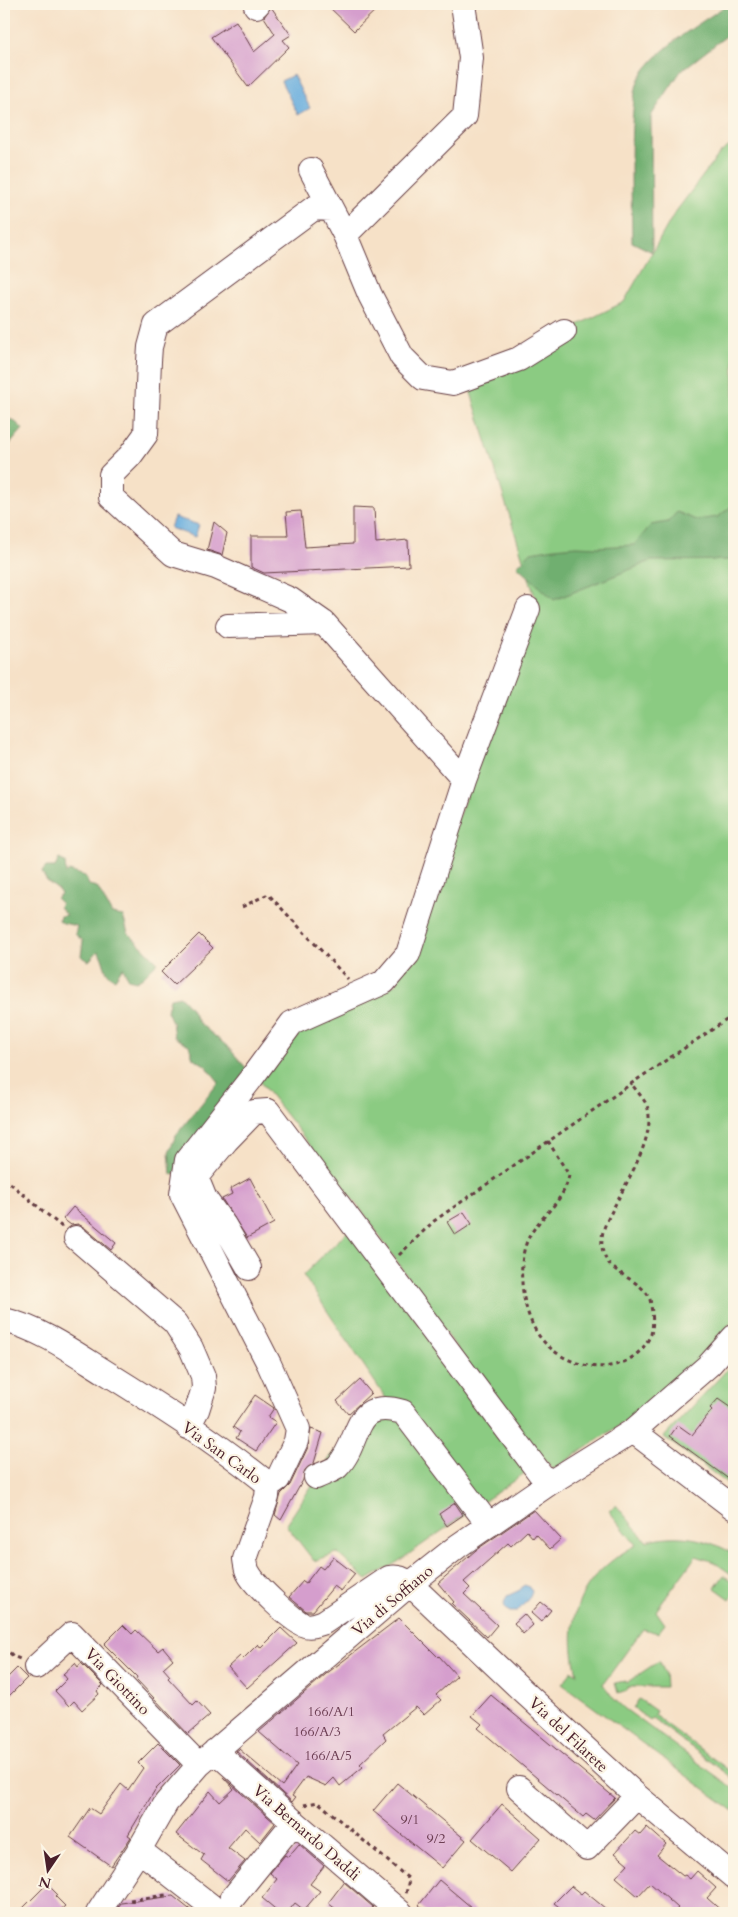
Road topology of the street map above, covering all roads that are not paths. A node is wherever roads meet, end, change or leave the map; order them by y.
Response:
1 (462, 4) edge
2 (312, 170) dead end
3 (331, 208) junction
4 (345, 235) junction
5 (564, 331) dead end
6 (528, 609) dead end
7 (324, 623) junction
8 (228, 626) dead end
9 (464, 780) junction
10 (76, 1238) road end
11 (249, 1268) dead end
12 (4, 1320) edge
13 (734, 1337) edge
14 (188, 1427) junction
15 (633, 1431) junction
16 (316, 1477) dead end
17 (548, 1484) junction
18 (268, 1486) junction
19 (734, 1508) edge
20 (489, 1525) junction
21 (410, 1584) junction
22 (36, 1668) dead end
23 (207, 1758) junction
24 (519, 1788) dead end
25 (637, 1796) junction
26 (298, 1814) junction
27 (139, 1850) junction
28 (734, 1877) edge
29 (225, 1906) edge
30 (398, 1908) edge
31 (98, 1913) edge

1 - 4 street
2 - 3 street
3 - 4 street
3 - 7 street
4 - 5 street
6 - 9 street
7 - 8 street
7 - 9 street
9 - 18 street
10 - 14 street
11 - 17 street
12 - 14 street, Via San Carlo
13 - 15 street, Via di Soffiano
14 - 18 street, Via San Carlo
15 - 17 street, Via di Soffiano
15 - 19 street
16 - 20 street
17 - 20 street, Via di Soffiano
18 - 21 street, Via San Carlo
20 - 21 street, Via di Soffiano
21 - 23 street, Via di Soffiano
21 - 25 street, Via del Filarete
22 - 23 street, Via Giottino
23 - 26 street, Via Bernardo Daddi
23 - 27 street, Via di Soffiano
24 - 25 street
25 - 28 street, Via del Filarete
26 - 29 street
26 - 30 street, Via Bernardo Daddi
27 - 29 street
27 - 31 street, Via di Soffiano

